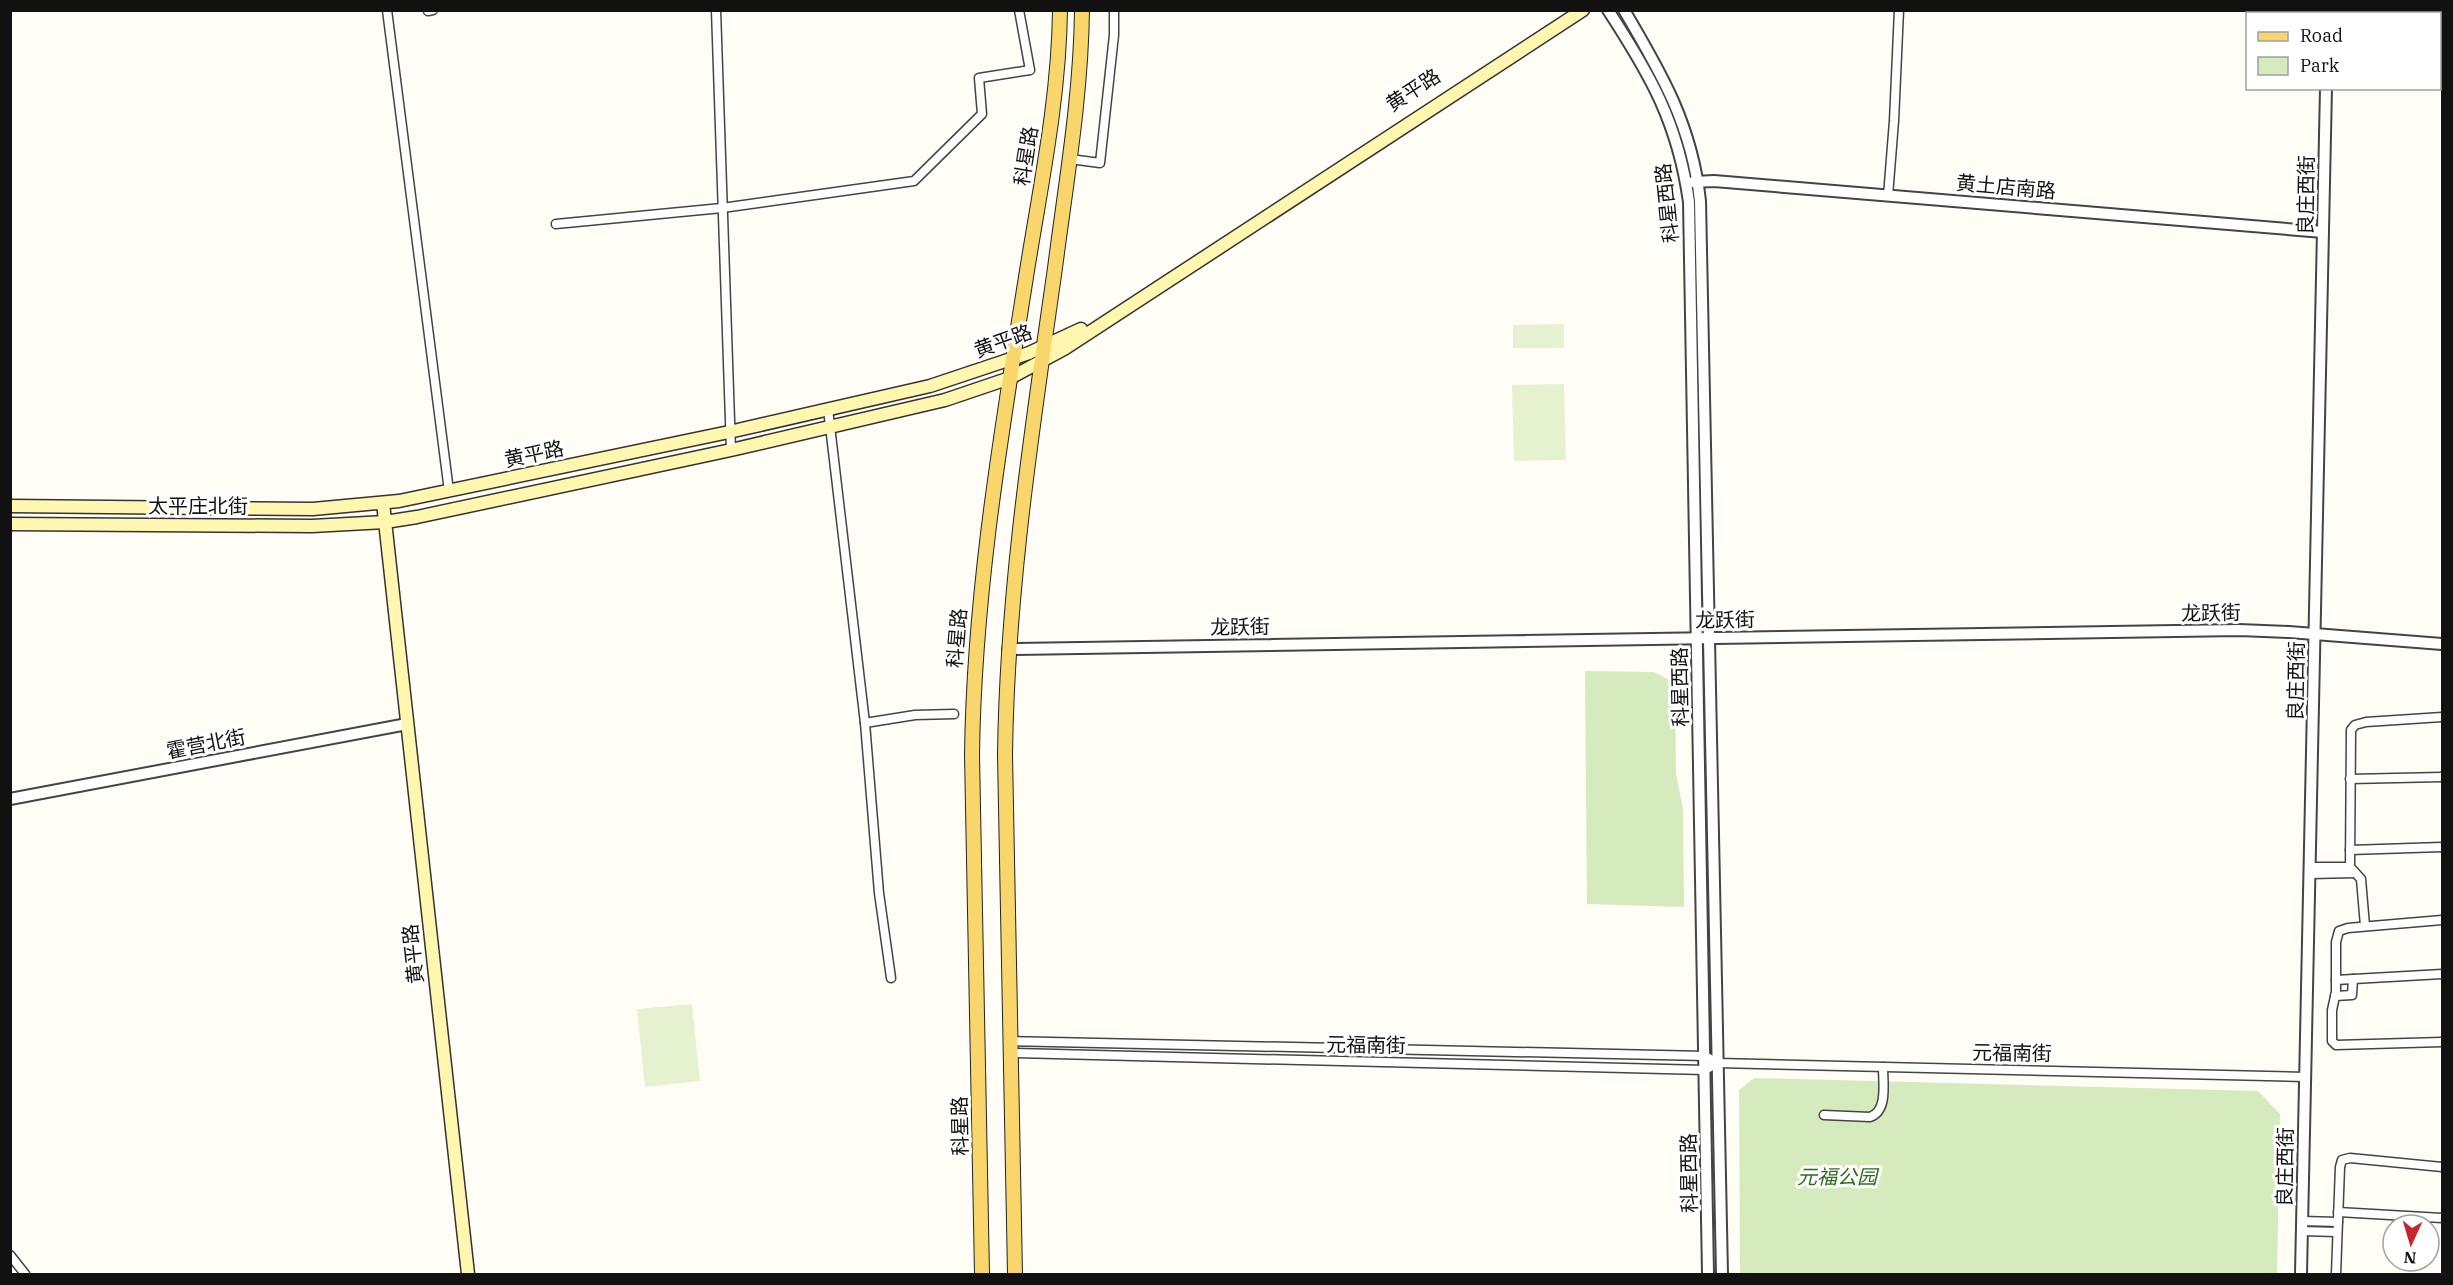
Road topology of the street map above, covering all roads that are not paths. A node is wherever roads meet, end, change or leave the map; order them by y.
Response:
1 (387, 10) edge
2 (433, 10) edge
3 (716, 10) edge
4 (1019, 10) edge
5 (1060, 10) edge
6 (1082, 10) edge
7 (1114, 10) edge
8 (1571, 10) edge
9 (1583, 10) edge
10 (1608, 10) edge
11 (1624, 10) edge
12 (1899, 10) edge
13 (428, 11) edge
14 (2326, 90) edge
15 (1070, 159) junction
16 (1692, 182) junction
17 (1888, 196) junction
18 (722, 208) junction
19 (556, 224) dead end
20 (2323, 232) junction
21 (1044, 347) junction
22 (1013, 359) junction
23 (1041, 362) junction
24 (1010, 378) junction
25 (828, 408) junction
26 (830, 427) junction
27 (729, 432) junction
28 (731, 450) junction
29 (449, 492) junction
30 (383, 503) junction
31 (10, 506) edge
32 (385, 522) junction
33 (10, 524) edge
34 (2314, 634) junction
35 (1697, 638) junction
36 (1709, 638) junction
37 (2442, 644) edge
38 (1008, 649) junction
39 (954, 714) dead end
40 (2442, 717) edge
41 (865, 723) junction
42 (407, 724) junction
43 (2442, 777) edge
44 (2350, 779) junction
45 (10, 799) edge
46 (2442, 847) edge
47 (2350, 850) junction
48 (2353, 870) junction
49 (2310, 871) junction
50 (2442, 920) edge
51 (2365, 926) junction
52 (2442, 974) edge
53 (891, 978) dead end
54 (2353, 979) junction
55 (2336, 980) junction
56 (2335, 996) junction
57 (2442, 1042) edge
58 (1011, 1047) junction
59 (1704, 1056) junction
60 (1718, 1063) junction
61 (1883, 1067) junction
62 (1705, 1070) junction
63 (2305, 1077) junction
64 (1824, 1115) dead end
65 (2442, 1167) edge
66 (2338, 1212) junction
67 (2442, 1218) edge
68 (2338, 1222) junction
69 (2302, 1226) junction
70 (2337, 1232) junction
71 (10, 1255) edge
72 (25, 1275) edge
73 (468, 1275) edge
74 (982, 1275) edge
75 (1015, 1275) edge
76 (1708, 1275) edge
77 (1722, 1275) edge
78 (2301, 1275) edge
79 (2336, 1275) edge

1 - 29 street
2 - 13 street
3 - 18 street
4 - 18 street
5 - 22 main road, 科星路
6 - 15 main road
7 - 15 street
8 - 21 main road, 黄平路
9 - 23 main road, 黄平路
10 - 16 street, 科星西路
11 - 16 street, 科星西路
12 - 17 street
14 - 20 street, 良庄西街
15 - 21 main road
16 - 17 street, 黄土店南路
16 - 35 street, 科星西路
16 - 36 street, 科星西路
17 - 20 street, 黄土店南路
18 - 19 street
18 - 27 street
20 - 34 street, 良庄西街
21 - 22 main road, 黄平路
21 - 23 main road
22 - 24 main road, 科星路
22 - 25 main road, 黄平路
23 - 24 main road, 黄平路
23 - 38 main road
24 - 26 main road, 黄平路
24 - 74 main road, 科星路
25 - 26 street
25 - 27 main road, 黄平路
26 - 28 main road, 黄平路
26 - 41 street
27 - 28 street
27 - 29 main road, 黄平路
28 - 32 main road, 黄平路
29 - 30 main road, 黄平路
30 - 31 main road, 太平庄北街
30 - 32 main road, 黄平路
32 - 33 main road, 太平庄北街
32 - 42 main road, 黄平路
34 - 36 street, 龙跃街
34 - 37 street, 龙跃街
34 - 49 street, 良庄西街
35 - 36 street, 龙跃街
35 - 38 street, 龙跃街
35 - 59 street, 科星西路
36 - 60 street, 科星西路
38 - 58 main road
39 - 41 street
40 - 44 street
41 - 53 street
42 - 45 street, 霍营北街
42 - 73 main road, 黄平路
43 - 44 street
44 - 47 street
46 - 47 street
47 - 48 street
48 - 49 street
48 - 51 street
49 - 63 street, 良庄西街
50 - 51 street
51 - 55 street
52 - 54 street
54 - 55 street
54 - 56 street
55 - 56 street
56 - 57 street
58 - 59 street, 元福南街
58 - 62 street, 元福南街
58 - 75 main road
59 - 60 street, 元福南街
59 - 62 street, 科星西路
60 - 61 street, 元福南街
60 - 62 street, 元福南街
60 - 77 street, 科星西路
61 - 63 street, 元福南街
61 - 64 street
62 - 76 street, 科星西路
63 - 69 street, 良庄西街
65 - 66 street
66 - 67 street
66 - 68 street
68 - 69 street
68 - 70 street
69 - 70 street
69 - 78 street, 良庄西街
70 - 79 street
71 - 72 street

